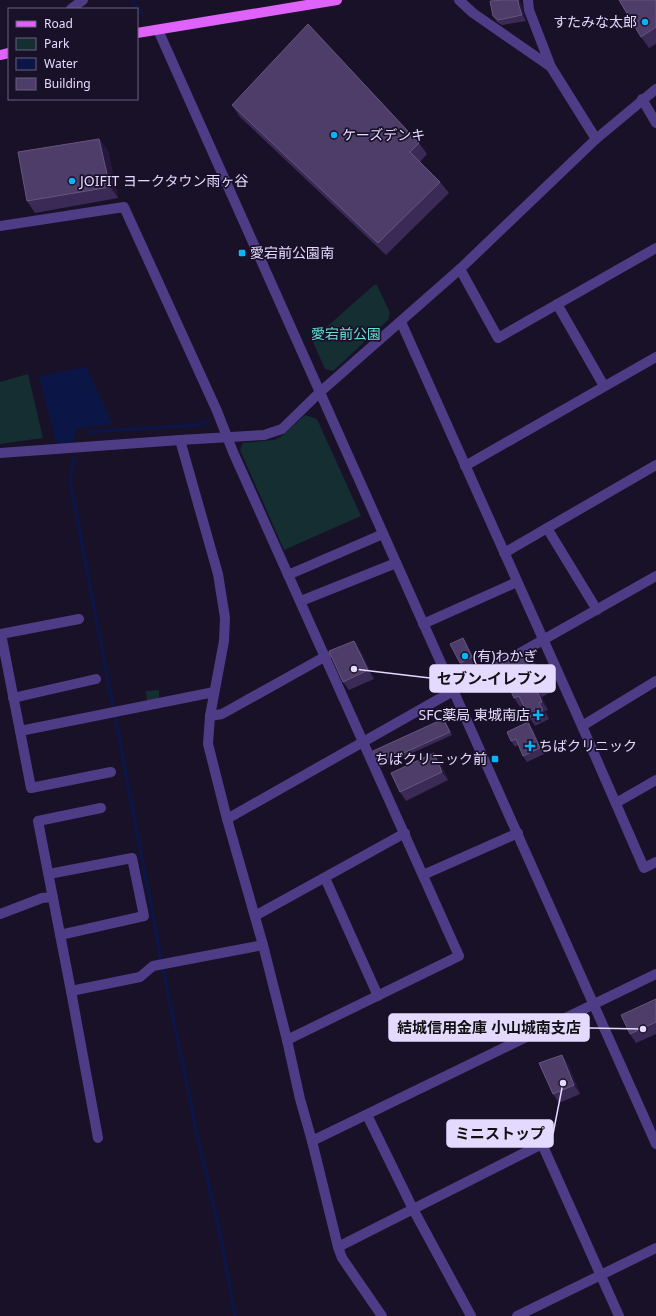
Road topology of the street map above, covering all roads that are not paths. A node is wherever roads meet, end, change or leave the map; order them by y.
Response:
1 (83, 0) edge
2 (338, 0) edge
3 (459, 0) edge
4 (528, 0) edge
5 (72, 8) edge
6 (158, 30) junction
7 (138, 33) edge
8 (551, 67) junction
9 (656, 89) edge
10 (642, 99) junction
11 (656, 123) edge
12 (596, 139) junction
13 (0, 226) edge
14 (656, 248) edge
15 (460, 269) junction
16 (557, 304) junction
17 (401, 322) junction
18 (656, 356) edge
19 (604, 386) junction
20 (319, 393) junction
21 (228, 438) junction
22 (180, 440) junction
23 (0, 453) edge
24 (656, 465) edge
25 (465, 466) junction
26 (548, 528) junction
27 (383, 534) junction
28 (504, 552) junction
29 (396, 563) junction
30 (288, 574) junction
31 (656, 576) edge
32 (517, 582) junction
33 (300, 601) junction
34 (597, 610) junction
35 (79, 619) dead end
36 (423, 624) junction
37 (543, 641) junction
38 (326, 656) junction
39 (96, 679) dead end
40 (656, 681) edge
41 (214, 692) junction
42 (454, 692) junction
43 (13, 698) junction
44 (210, 716) junction
45 (582, 726) junction
46 (20, 731) junction
47 (363, 744) junction
48 (111, 772) dead end
49 (656, 780) edge
50 (616, 803) junction
51 (100, 808) dead end
52 (227, 819) junction
53 (405, 833) junction
54 (518, 833) junction
55 (656, 862) edge
56 (48, 874) junction
57 (423, 875) junction
58 (325, 878) junction
59 (53, 897) junction
60 (0, 914) edge
61 (255, 916) junction
62 (60, 935) junction
63 (263, 945) junction
64 (656, 974) edge
65 (71, 991) junction
66 (378, 996) junction
67 (594, 1005) junction
68 (287, 1040) junction
69 (367, 1115) junction
70 (98, 1138) dead end
71 (312, 1142) junction
72 (656, 1144) edge
73 (413, 1209) junction
74 (338, 1247) junction
75 (656, 1248) edge
76 (601, 1275) junction
77 (382, 1316) edge
78 (471, 1316) edge
79 (517, 1316) edge
80 (619, 1316) edge

1 - 5 street
2 - 6 main road
3 - 8 street
4 - 8 street
6 - 7 main road
6 - 20 street
8 - 12 street
9 - 10 street
10 - 11 street
10 - 12 street
12 - 15 street
13 - 21 street
14 - 16 street
15 - 16 street
15 - 17 street
16 - 19 street
17 - 20 street
17 - 25 street
18 - 19 street
19 - 25 street
20 - 21 street
20 - 27 street
21 - 22 street
21 - 30 street
22 - 23 street
22 - 41 street
24 - 26 street
25 - 28 street
26 - 28 street
26 - 34 street
27 - 29 street
27 - 30 street
28 - 32 street
29 - 33 street
29 - 36 street
30 - 33 street
31 - 34 street
32 - 36 street
32 - 37 street
33 - 38 street
34 - 37 street
35 - 43 street
36 - 42 street
37 - 42 street
37 - 45 street
38 - 44 street
38 - 47 street
39 - 43 street
40 - 45 street
41 - 44 street
41 - 46 street
42 - 47 street
42 - 54 street
43 - 46 street
44 - 52 street
45 - 50 street
46 - 48 street
47 - 52 street
47 - 53 street
49 - 50 street
50 - 55 street
51 - 56 street
52 - 61 street
53 - 57 street
53 - 58 street
54 - 57 street
54 - 67 street
56 - 59 street
56 - 62 street
57 - 66 street
58 - 61 street
58 - 66 street
59 - 60 street
59 - 62 street
61 - 63 street
62 - 65 street
63 - 65 street
63 - 68 street
64 - 67 street
65 - 70 street
66 - 68 street
67 - 69 street
67 - 72 street
68 - 71 street
69 - 71 street
69 - 73 street
71 - 74 street
73 - 74 street
73 - 76 street
73 - 78 street
74 - 77 street
75 - 76 street
76 - 79 street
76 - 80 street

